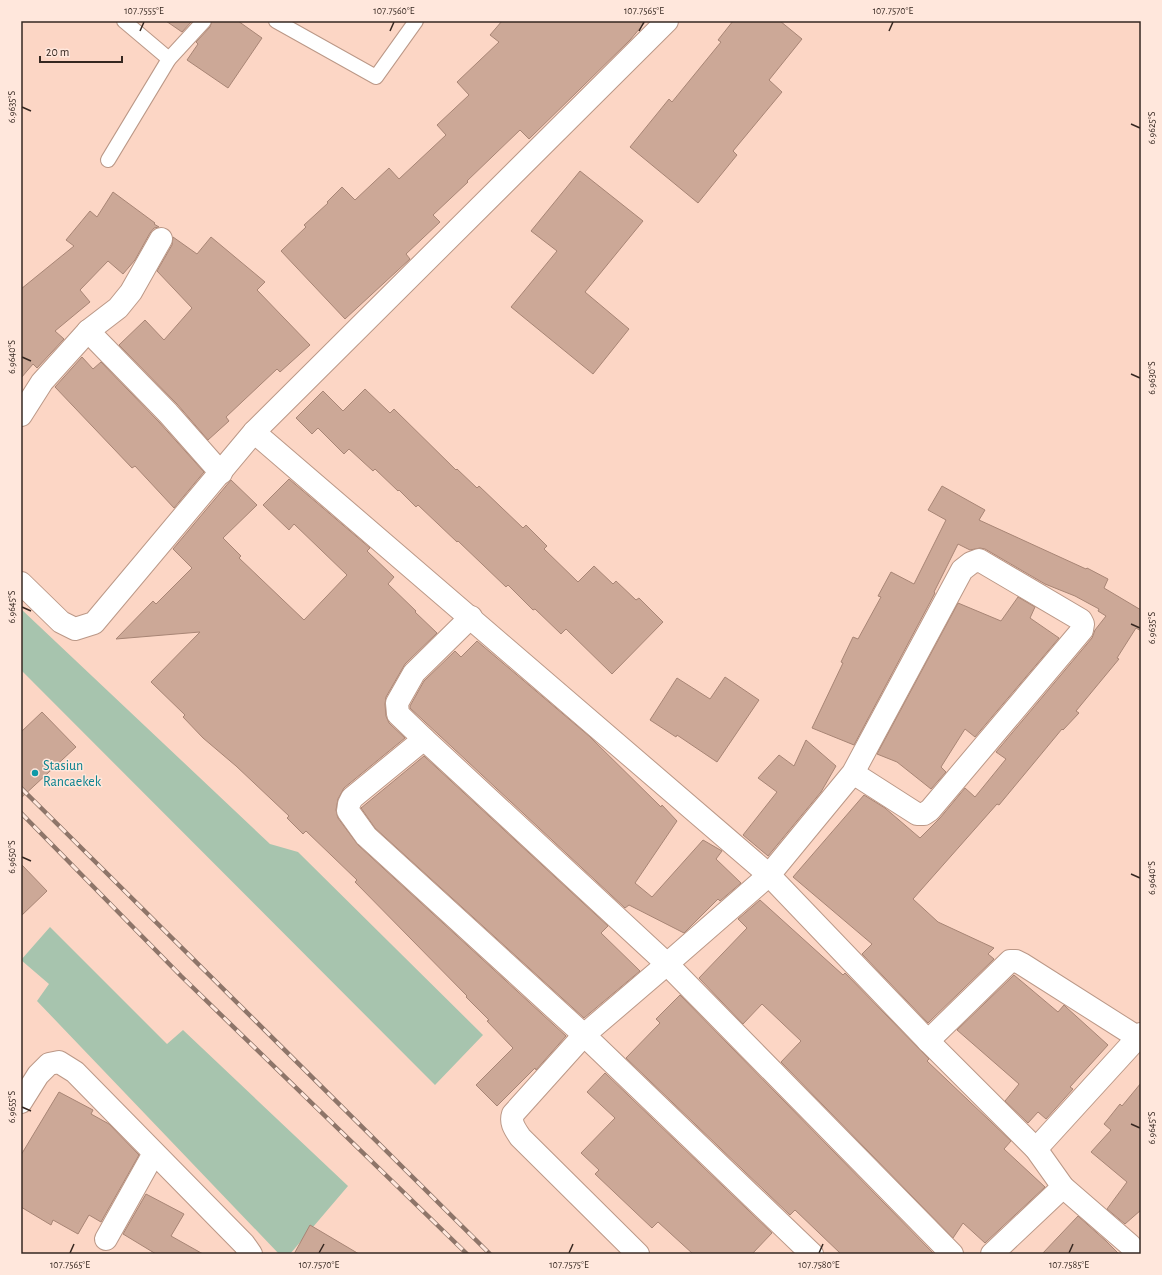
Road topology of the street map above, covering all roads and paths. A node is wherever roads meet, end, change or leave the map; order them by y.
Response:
1 (124, 21) edge
2 (204, 21) edge
3 (276, 21) edge
4 (416, 21) edge
5 (667, 21) edge
6 (169, 59) junction
7 (108, 160) dead end
8 (161, 239) dead end
9 (88, 331) junction
10 (21, 415) edge
11 (254, 432) junction
12 (221, 473) junction
13 (21, 582) edge
14 (471, 617) junction
15 (424, 740) junction
16 (853, 773) junction
17 (769, 875) junction
18 (667, 964) junction
19 (584, 1035) junction
20 (1139, 1036) edge
21 (928, 1041) junction
22 (21, 1102) edge
23 (1036, 1149) junction
24 (154, 1153) junction
25 (1063, 1187) junction
26 (106, 1239) dead end
27 (1136, 1244) edge
28 (251, 1254) edge
29 (638, 1254) edge
30 (812, 1254) edge
31 (952, 1254) edge
32 (992, 1254) edge

1 - 6 lane
2 - 6 lane
3 - 4 lane
5 - 11 street
6 - 7 lane
8 - 9 street
9 - 10 street
9 - 12 street
11 - 12 street
11 - 14 street
12 - 13 street
14 - 15 street
14 - 17 street
15 - 18 street
15 - 19 street
16 - 16 street
16 - 17 street
17 - 18 street
17 - 21 street
18 - 19 street
18 - 31 street
19 - 29 street
19 - 30 street
20 - 21 street
20 - 23 street
21 - 23 street
22 - 24 street
23 - 25 street
24 - 26 street
24 - 28 street
25 - 27 street
25 - 32 street

